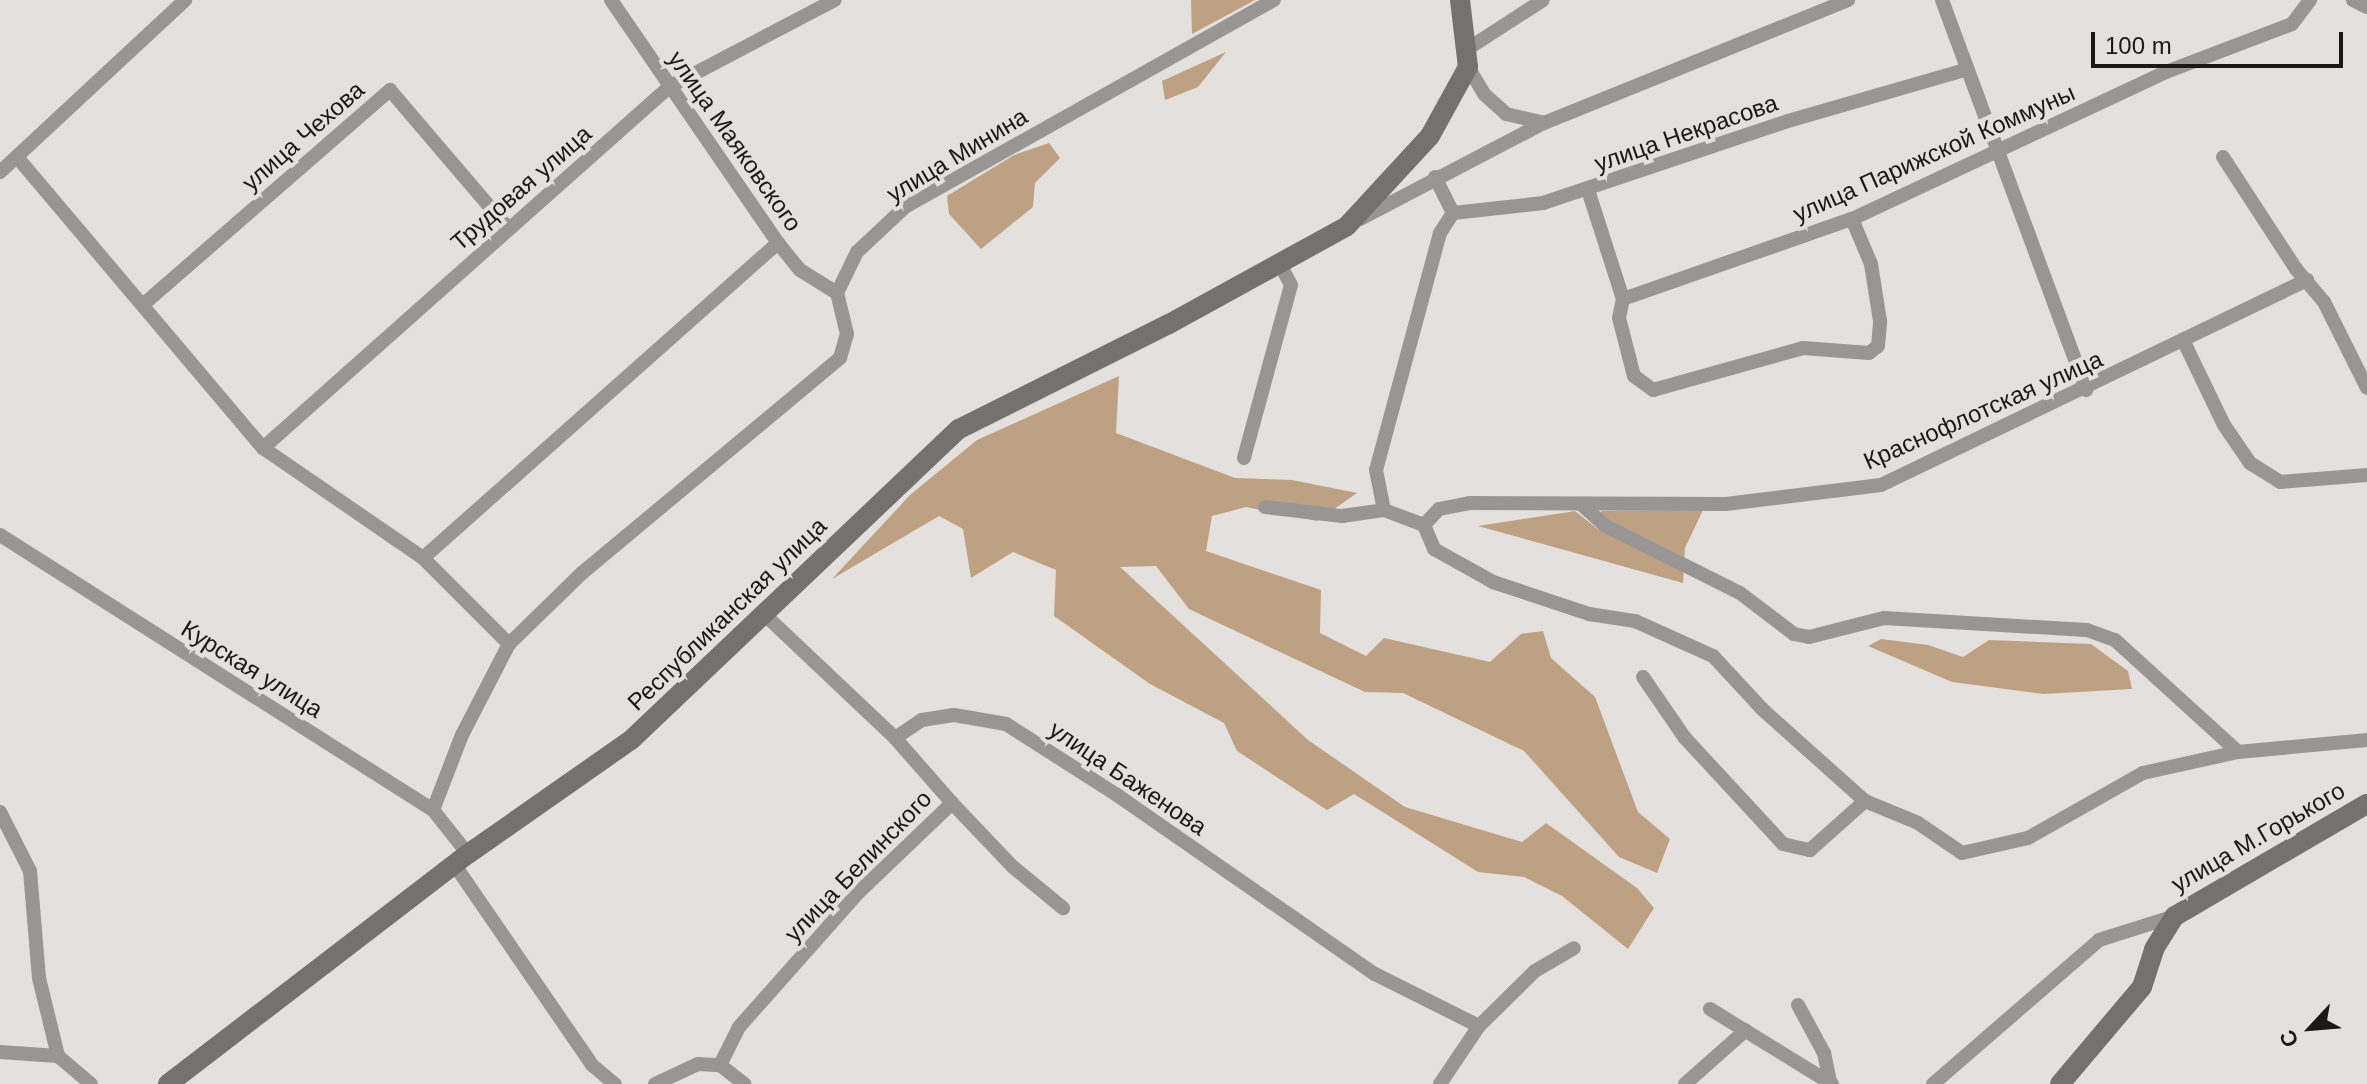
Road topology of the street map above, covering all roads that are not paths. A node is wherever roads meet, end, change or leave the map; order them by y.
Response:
1 (185, 0) edge
2 (611, 0) edge
3 (1274, 0) edge
4 (1460, 0) edge
5 (1543, 0) edge
6 (1848, 0) edge
7 (1942, 0) edge
8 (2310, 0) edge
9 (2353, 0) edge
10 (829, 2) edge
11 (2367, 7) edge
12 (1469, 58) junction
13 (1968, 69) junction
14 (669, 87) junction
15 (1544, 123) junction
16 (1998, 152) junction
17 (17, 157) junction
18 (2223, 157) dead end
19 (0, 172) edge
20 (1435, 177) junction
21 (1588, 190) junction
22 (1453, 213) junction
23 (1852, 219) junction
24 (1347, 226) junction
25 (508, 228) junction
26 (778, 243) junction
27 (1280, 264) junction
28 (2307, 280) junction
29 (837, 293) junction
30 (1623, 299) junction
31 (145, 303) junction
32 (2184, 342) junction
33 (2367, 388) edge
34 (2086, 390) junction
35 (263, 448) junction
36 (1244, 458) dead end
37 (2367, 475) edge
38 (1581, 504) junction
39 (1265, 507) dead end
40 (1384, 510) junction
41 (1424, 525) junction
42 (0, 535) edge
43 (423, 558) junction
44 (764, 614) junction
45 (509, 644) junction
46 (1643, 677) dead end
47 (895, 738) junction
48 (2367, 740) edge
49 (2238, 752) junction
50 (1865, 801) junction
51 (952, 803) junction
52 (2367, 804) edge
53 (433, 810) junction
54 (0, 812) edge
55 (461, 859) junction
56 (1063, 908) dead end
57 (2175, 916) junction
58 (1574, 948) dead end
59 (1798, 1005) dead end
60 (1710, 1009) dead end
61 (1479, 1026) junction
62 (1746, 1030) junction
63 (0, 1052) edge
64 (58, 1056) junction
65 (720, 1065) junction
66 (1831, 1083) edge
67 (91, 1084) edge
68 (168, 1084) edge
69 (615, 1084) edge
70 (655, 1084) edge
71 (744, 1084) edge
72 (1440, 1084) edge
73 (1685, 1084) edge
74 (1933, 1084) edge
75 (2060, 1084) edge

1 - 17 street
2 - 14 street, улица Маяковского
3 - 29 street, улица Минина
4 - 12 street
5 - 12 street
6 - 15 street
7 - 13 street
8 - 16 street, улица Парижской Коммуны
9 - 11 street
10 - 14 street, Трудовая улица
12 - 15 street
12 - 24 street, Республиканская улица
13 - 16 street
13 - 21 street, улица Некрасова
14 - 25 street, Трудовая улица
14 - 26 street, улица Маяковского
15 - 20 street
16 - 23 street, улица Парижской Коммуны
16 - 34 street
17 - 19 street
17 - 31 street
18 - 28 street
20 - 22 street
20 - 24 street
21 - 22 street, улица Некрасова
21 - 30 street
22 - 40 street
23 - 30 street, улица Парижской Коммуны
23 - 30 street
24 - 27 street, Республиканская улица
25 - 31 street, улица Чехова
25 - 35 street, Трудовая улица
26 - 29 street, улица Маяковского
26 - 43 street
27 - 36 street
27 - 44 street, Республиканская улица
28 - 32 street, Краснофлотская улица
28 - 33 street
29 - 45 street
31 - 35 street
32 - 34 street, Краснофлотская улица
32 - 37 street
34 - 38 street, Краснофлотская улица
35 - 43 street
38 - 41 street, Краснофлотская улица
38 - 49 street
39 - 40 street
40 - 41 street
41 - 50 street
42 - 53 street, Курская улица
43 - 45 street
44 - 47 street
44 - 55 street, Республиканская улица
45 - 53 street
46 - 50 street
47 - 51 street, улица Белинского
47 - 61 street, улица Баженова
48 - 49 street
49 - 50 street
51 - 56 street
51 - 65 street, улица Белинского
52 - 57 street, улица М.Горького
53 - 55 street, Курская улица
54 - 64 street
55 - 68 street, Республиканская улица
55 - 69 street
57 - 74 street
57 - 75 street
58 - 61 street
59 - 66 street
60 - 62 street
61 - 72 street
62 - 66 street
62 - 73 street
63 - 64 street
64 - 67 street
65 - 70 street
65 - 71 street

